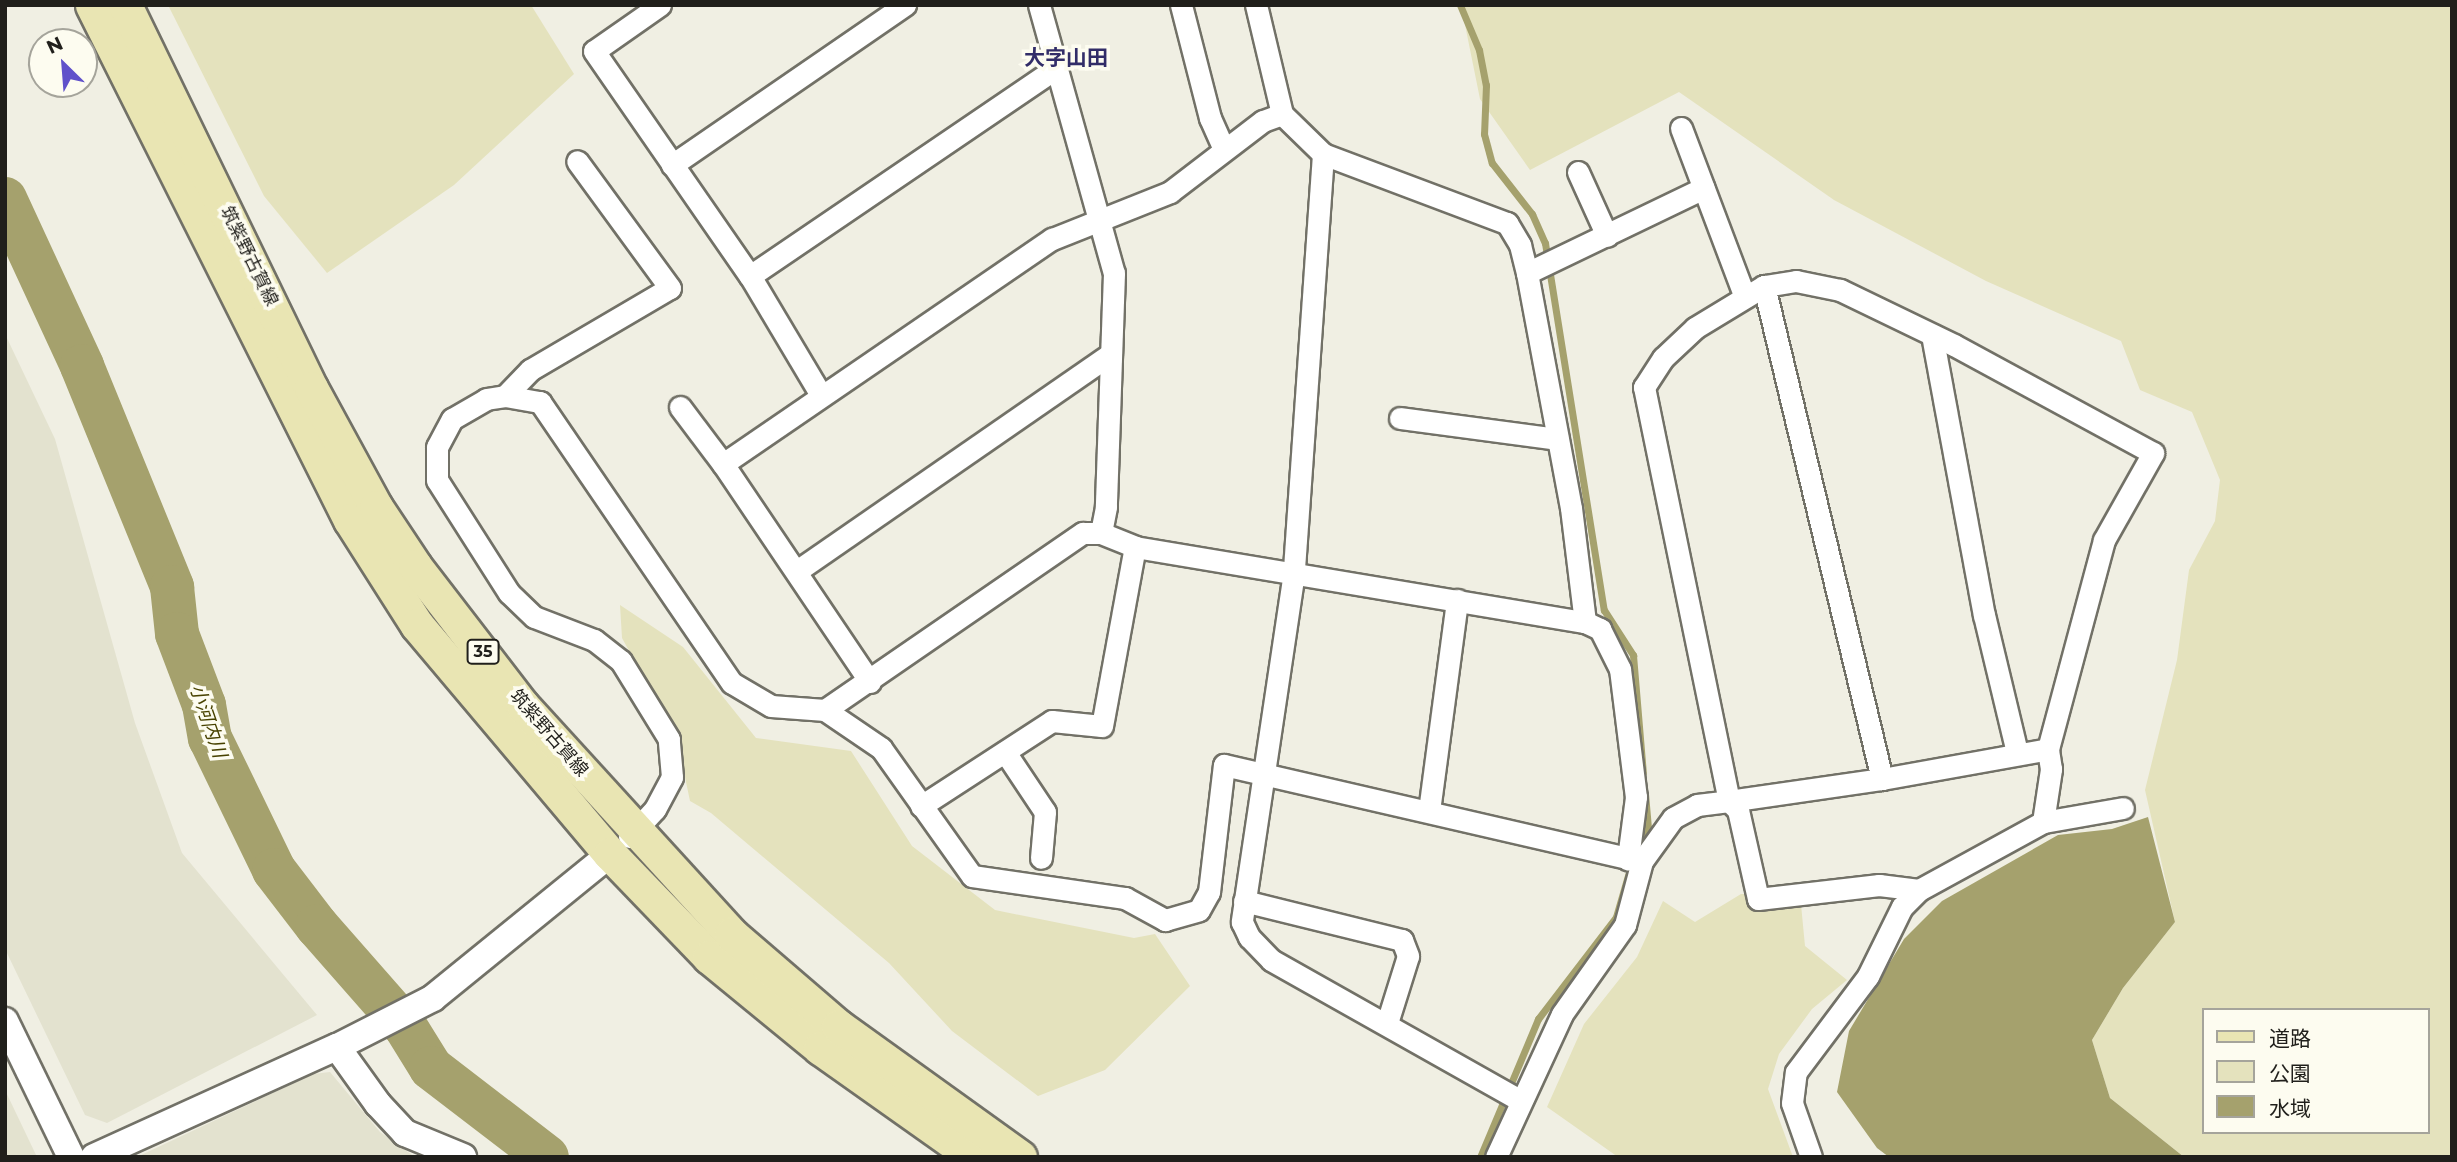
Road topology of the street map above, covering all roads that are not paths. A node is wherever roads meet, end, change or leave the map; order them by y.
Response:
1 (92, 5) edge
2 (125, 5) edge
3 (660, 5) edge
4 (905, 5) edge
5 (1039, 5) edge
6 (1181, 5) edge
7 (1256, 5) edge
8 (1056, 68) junction
9 (1282, 114) junction
10 (1681, 128) dead end
11 (1224, 149) junction
12 (1323, 154) junction
13 (577, 162) dead end
14 (672, 165) junction
15 (1578, 172) dead end
16 (1704, 188) junction
17 (1100, 220) junction
18 (1607, 236) junction
19 (1527, 273) junction
20 (750, 276) junction
21 (1754, 290) junction
22 (1932, 335) junction
23 (1110, 355) junction
24 (821, 395) junction
25 (505, 396) junction
26 (680, 407) dead end
27 (1400, 418) dead end
28 (1558, 439) junction
29 (723, 464) junction
30 (1101, 533) junction
31 (1135, 547) junction
32 (797, 571) junction
33 (1294, 572) junction
34 (1457, 600) junction
35 (1585, 622) junction
36 (870, 682) junction
37 (825, 710) junction
38 (2048, 749) junction
39 (1005, 752) junction
40 (2017, 752) junction
41 (1262, 771) junction
42 (1882, 779) junction
43 (1729, 801) junction
44 (921, 806) junction
45 (2123, 807) dead end
46 (1429, 811) junction
47 (2043, 821) junction
48 (634, 832) junction
49 (610, 854) junction
50 (1041, 858) dead end
51 (1635, 860) junction
52 (1919, 890) junction
53 (1244, 901) junction
54 (5, 1021) edge
55 (1387, 1023) junction
56 (347, 1043) junction
57 (1521, 1101) junction
58 (71, 1157) edge
59 (94, 1157) edge
60 (463, 1157) edge
61 (974, 1157) edge
62 (1020, 1157) edge
63 (1496, 1157) edge
64 (1811, 1157) edge

1 - 49 main road, 筑紫野古賀線 / 35
2 - 48 main road, 筑紫野古賀線 / 35
3 - 14 street
4 - 14 street
5 - 8 street
6 - 11 street
7 - 9 street
8 - 17 street
8 - 20 street
9 - 11 street
9 - 12 street
10 - 16 street
11 - 17 street
12 - 19 street
12 - 33 street
13 - 25 street
14 - 20 street
15 - 18 street
16 - 18 street
16 - 21 street
17 - 23 street
17 - 24 street
18 - 19 street
19 - 28 street
20 - 24 street
21 - 22 street
21 - 42 street
21 - 43 street
22 - 38 street
22 - 40 street
23 - 30 street
23 - 32 street
24 - 29 street
25 - 37 street
25 - 48 street
26 - 29 street
27 - 28 street
28 - 35 street
29 - 32 street
30 - 31 street
30 - 36 street
31 - 33 street
31 - 39 street
32 - 36 street
33 - 34 street
33 - 41 street
34 - 35 street
34 - 46 street
35 - 51 street
36 - 37 street
37 - 44 street
38 - 40 street
38 - 47 street
39 - 44 street
39 - 50 street
40 - 42 street
41 - 44 street
41 - 46 street
41 - 53 street
42 - 43 street
43 - 51 street
43 - 52 street
45 - 47 street
46 - 51 street
47 - 52 street
48 - 49 street
48 - 62 main road, 筑紫野古賀線 / 35
49 - 56 street
49 - 61 main road, 筑紫野古賀線 / 35
51 - 57 street
52 - 64 street
53 - 55 street
53 - 55 street
54 - 58 street
55 - 57 street
56 - 59 street
56 - 60 street
57 - 63 street

